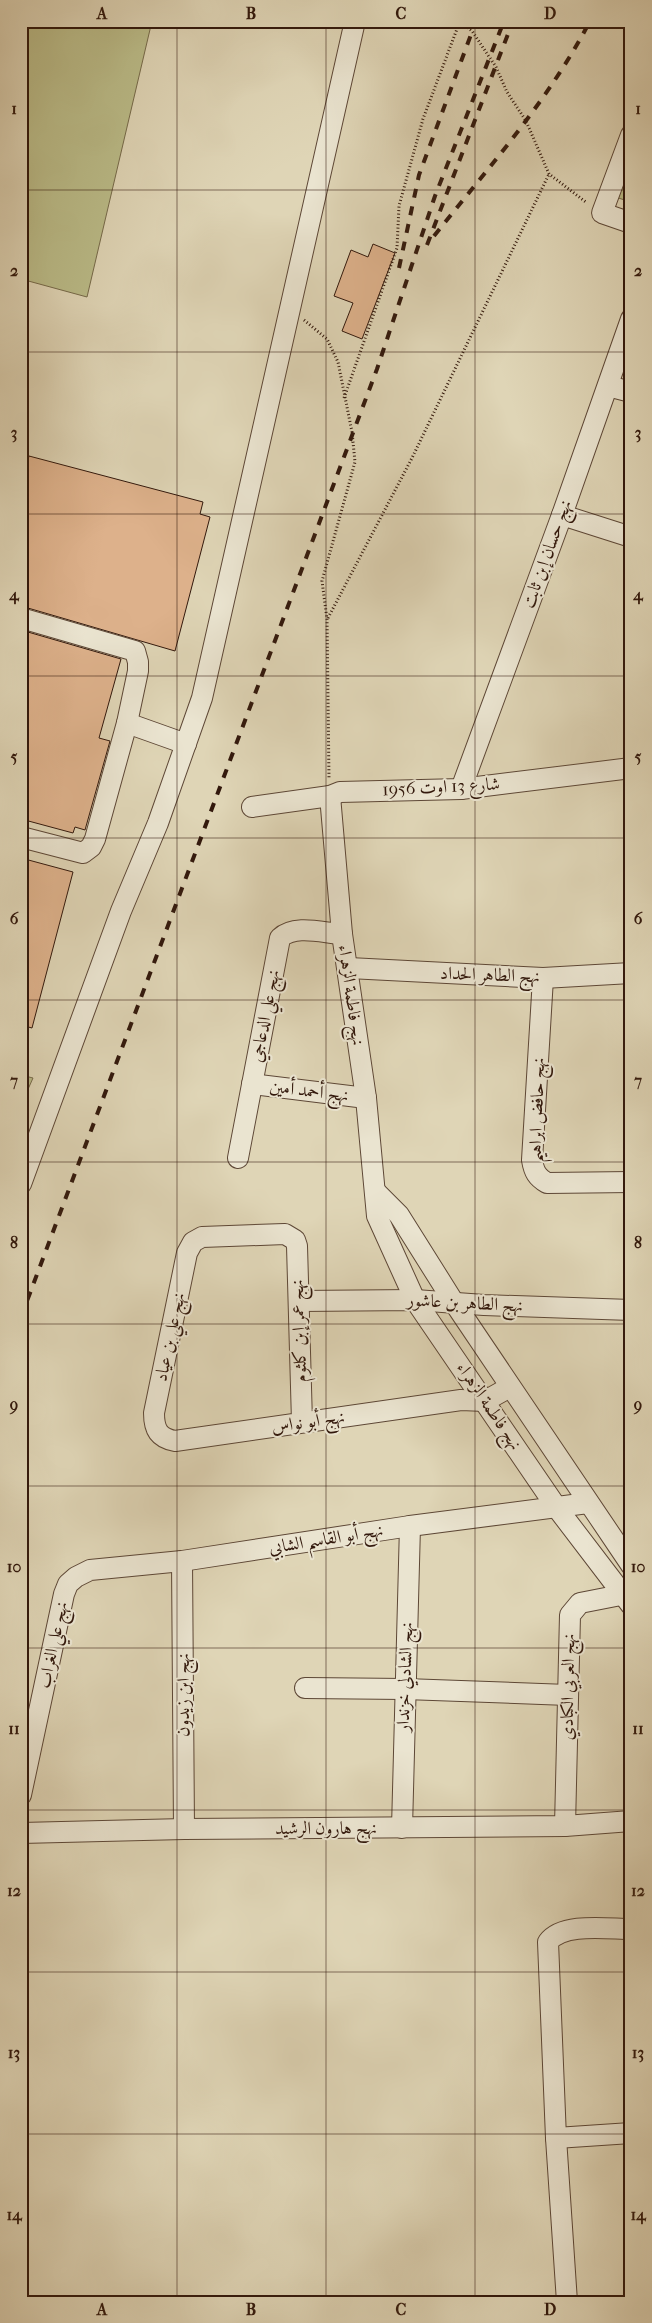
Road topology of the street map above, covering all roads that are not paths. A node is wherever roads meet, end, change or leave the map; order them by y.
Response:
1 (355, 21) edge
2 (631, 135) edge
3 (631, 223) edge
4 (631, 319) edge
5 (608, 386) junction
6 (631, 392) edge
7 (562, 515) junction
8 (631, 537) edge
9 (21, 618) edge
10 (127, 723) junction
11 (186, 744) junction
12 (631, 768) edge
13 (461, 789) junction
14 (330, 796) junction
15 (252, 807) dead end
16 (21, 837) edge
17 (342, 934) junction
18 (349, 968) junction
19 (631, 973) edge
20 (544, 978) junction
21 (252, 1084) junction
22 (366, 1098) junction
23 (238, 1158) dead end
24 (631, 1182) edge
25 (21, 1184) edge
26 (377, 1193) junction
27 (193, 1242) joint
28 (415, 1300) junction
29 (453, 1301) junction
30 (299, 1302) junction
31 (631, 1310) edge
32 (496, 1366) junction
33 (471, 1381) junction
34 (510, 1387) junction
35 (461, 1400) junction
36 (485, 1401) junction
37 (302, 1422) junction
38 (158, 1433) joint
39 (588, 1503) junction
40 (558, 1508) junction
41 (410, 1526) junction
42 (611, 1535) junction
43 (631, 1535) edge
44 (182, 1560) junction
45 (631, 1565) edge
46 (68, 1584) joint
47 (628, 1598) edge
48 (305, 1688) dead end
49 (405, 1688) junction
50 (568, 1695) junction
51 (21, 1795) edge
52 (631, 1821) edge
53 (565, 1826) junction
54 (402, 1828) junction
55 (184, 1829) junction
56 (21, 1833) edge
57 (631, 1930) edge
58 (631, 2133) edge
59 (556, 2138) junction
60 (566, 2302) edge

1 - 11 street
2 - 3 street
4 - 5 street, نهج حسان إبن ثابت
5 - 6 street
5 - 7 street, نهج حسان إبن ثابت
7 - 8 street
7 - 13 street, نهج حسان إبن ثابت
9 - 10 street
10 - 11 street
10 - 16 street
11 - 25 street
12 - 13 street, شارع 13 اوت 1956
13 - 14 street, شارع 13 اوت 1956
14 - 15 street, شارع 13 اوت 1956
14 - 17 street, نهج فاطمة الزهراء
17 - 18 street, نهج فاطمة الزهراء
17 - 21 street, نهج علي الدعاجي
18 - 20 street, نهج الطاهر الحداد
18 - 22 street, نهج فاطمة الزهراء
19 - 20 street, نهج الطاهر الحداد
20 - 24 street, نهج حافض ابراهيم
21 - 22 street, نهج أحمد أمين
21 - 23 street, نهج علي الدعاجي
22 - 26 street, نهج فاطمة الزهراء
26 - 28 street, نهج فاطمة الزهراء
26 - 29 street, نهج فاطمة الزهراء
27 - 30 street, نهج عمر إبن كلثوم
27 - 38 street, نهج علي بن عياد
28 - 29 street, نهج الطاهر بن عاشور
28 - 30 street, نهج الطاهر بن عاشور
28 - 33 street, نهج فاطمة الزهراء
29 - 31 street, نهج الطاهر بن عاشور
29 - 32 street, نهج فاطمة الزهراء
30 - 37 street, نهج عمر إبن كلثوم
32 - 33 street
32 - 34 street, نهج فاطمة الزهراء
33 - 35 street
33 - 36 street, نهج فاطمة الزهراء
34 - 36 street
34 - 39 street, نهج فاطمة الزهراء
35 - 36 street, نهج أبو نواس
35 - 37 street, نهج أبو نواس
36 - 40 street, نهج فاطمة الزهراء
37 - 38 street, نهج أبو نواس
39 - 40 street, نهج أبو القاسم الشابي
39 - 42 street, نهج فاطمة الزهراء
40 - 41 street, نهج أبو القاسم الشابي
40 - 47 street, نهج فاطمة الزهراء
41 - 44 street, نهج أبو القاسم الشابي
41 - 49 street, نهج الشادلي خزندار
42 - 43 street
42 - 45 street, نهج فاطمة الزهراء
44 - 46 street, نهج أبو القاسم الشابي
44 - 55 street, نهج ابن زيدون
46 - 51 street, نهج علي الغراب
47 - 50 street, نهج العربي الكبادي
48 - 49 street
49 - 50 street
49 - 54 street, نهج الشادلي خزندار
50 - 53 street, نهج العربي الكبادي
52 - 53 street, نهج هارون الرشيد
53 - 54 street, نهج هارون الرشيد
54 - 55 street, نهج هارون الرشيد
55 - 56 street, نهج هارون الرشيد
57 - 59 street
58 - 59 street
59 - 60 street

